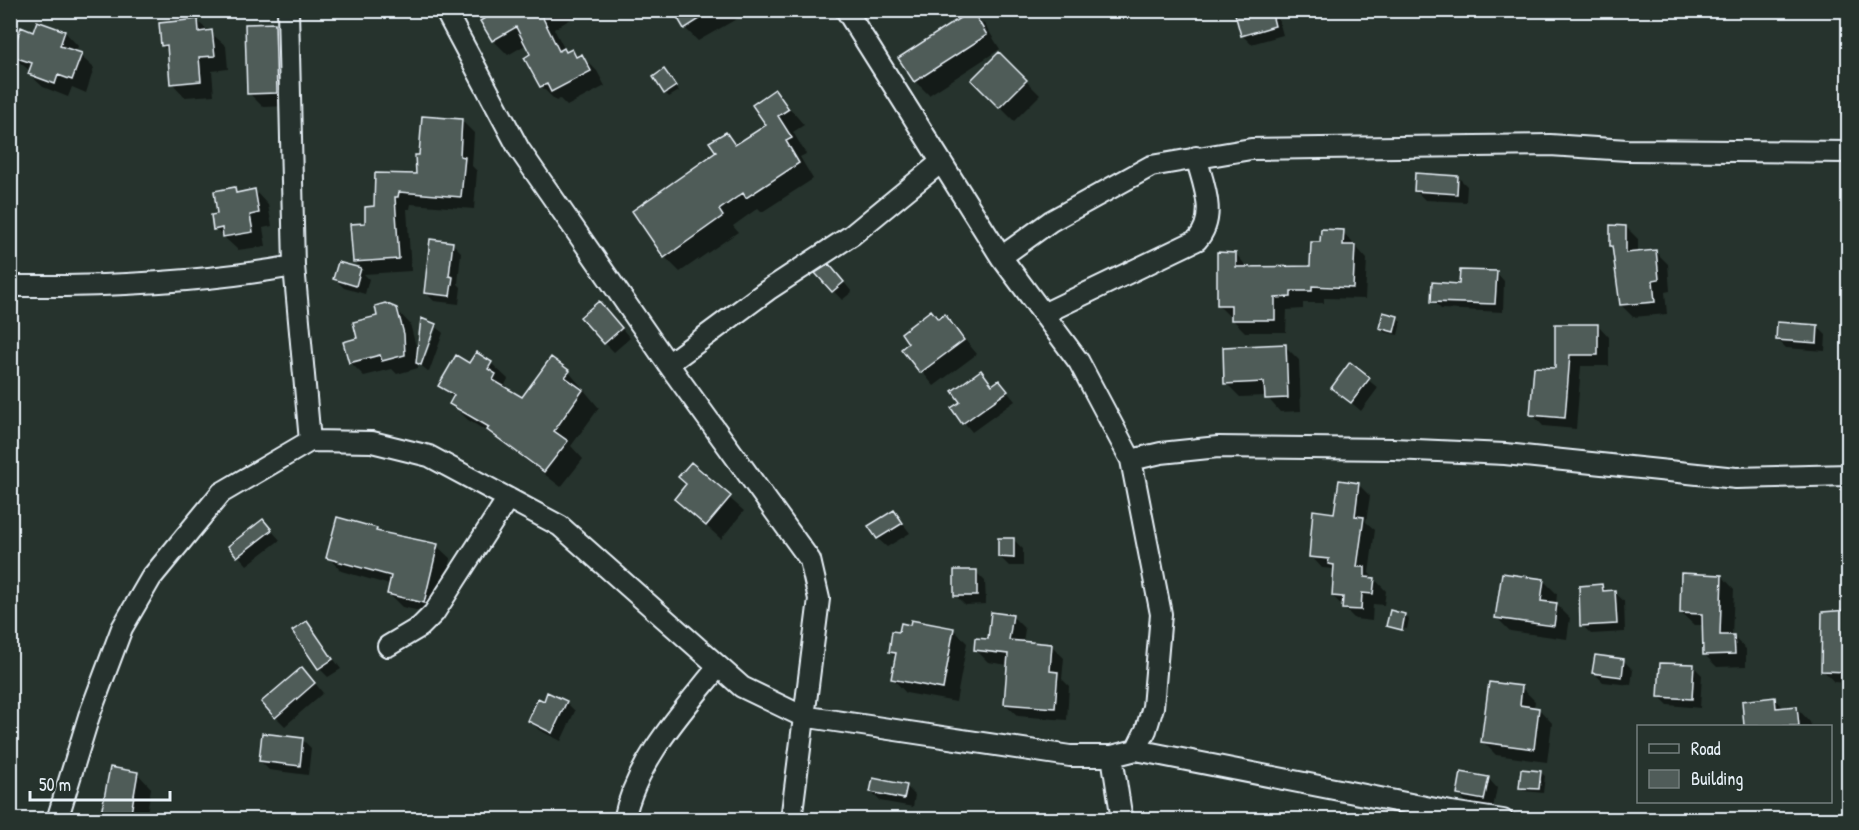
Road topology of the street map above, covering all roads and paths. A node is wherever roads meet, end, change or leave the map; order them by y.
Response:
1 (288, 10) edge
2 (445, 10) edge
3 (846, 10) edge
4 (1848, 152) edge
5 (1196, 157) junction
6 (941, 162) junction
7 (1001, 257) junction
8 (294, 266) junction
9 (10, 286) edge
10 (1043, 314) junction
11 (668, 364) junction
12 (310, 441) junction
13 (1131, 460) junction
14 (1848, 475) edge
15 (508, 498) junction
16 (388, 646) dead end
17 (718, 667) junction
18 (802, 716) junction
19 (1136, 750) junction
20 (1112, 756) junction
21 (1450, 816) edge
22 (57, 819) edge
23 (624, 819) edge
24 (791, 819) edge
25 (1122, 819) edge
26 (1503, 819) edge

1 - 8 street
2 - 11 street
3 - 6 street
4 - 5 street
5 - 7 street
5 - 10 street
6 - 7 street
6 - 11 street
7 - 10 street
8 - 9 street
8 - 12 street
10 - 13 street
11 - 18 street
12 - 15 street
12 - 22 street
13 - 14 street
13 - 19 street
15 - 16 street
15 - 17 street
17 - 18 street
17 - 23 street
18 - 20 street
18 - 24 street
19 - 20 street
19 - 21 street
20 - 25 street
21 - 26 street

